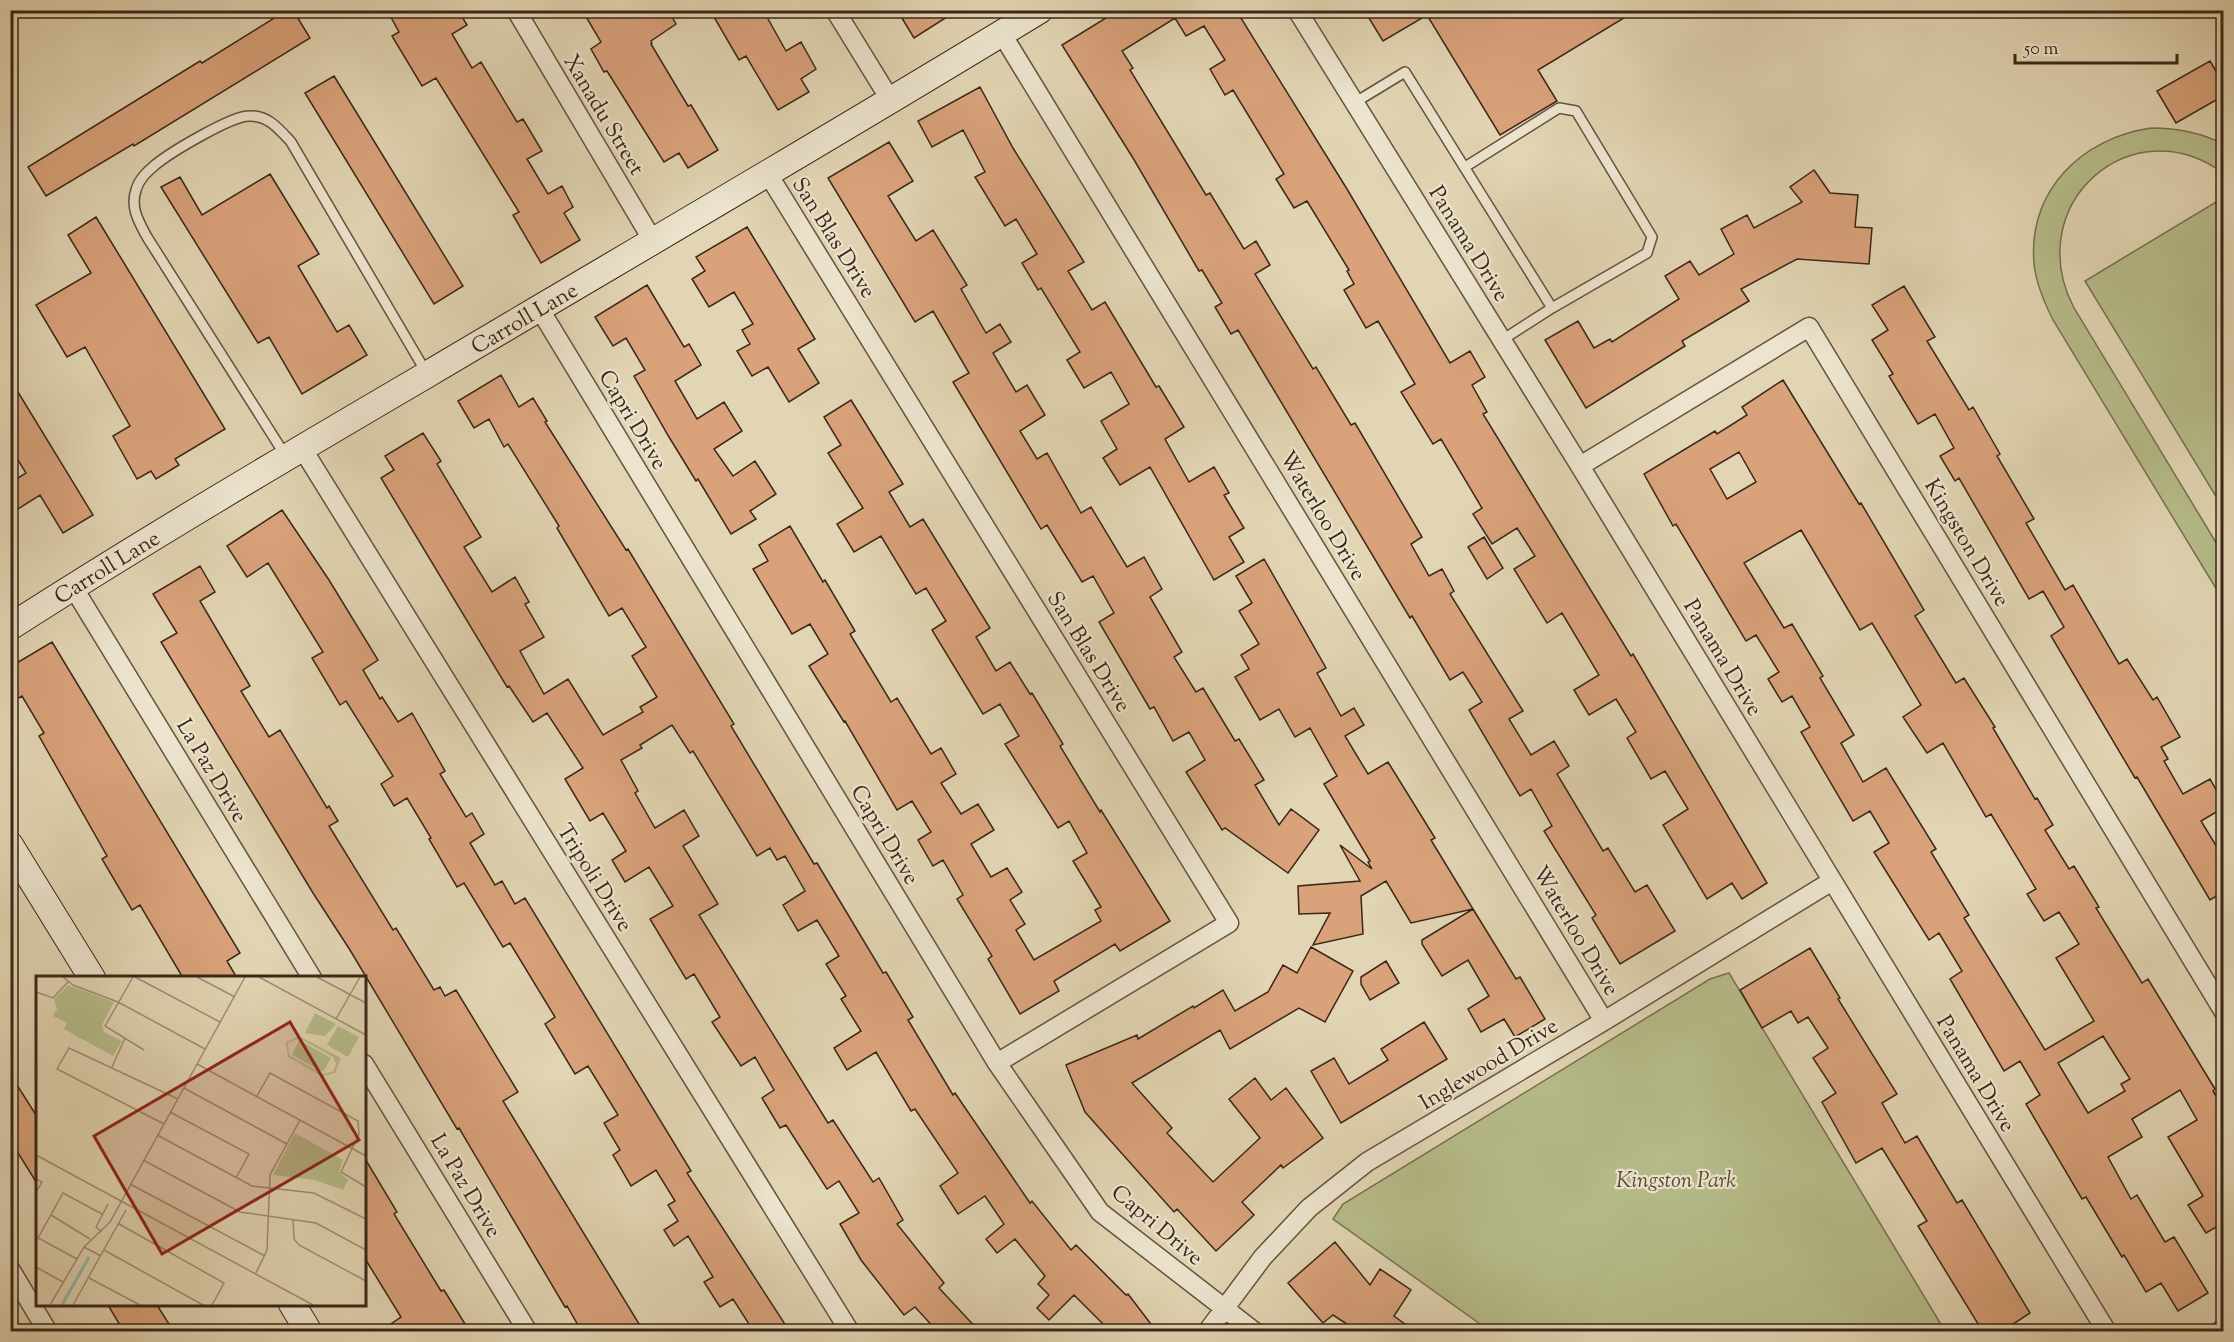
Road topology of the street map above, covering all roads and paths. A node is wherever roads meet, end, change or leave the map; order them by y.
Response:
1 (516, 10) edge
2 (835, 10) edge
3 (1040, 10) edge
4 (1297, 10) edge
5 (1002, 34) junction
6 (891, 101) junction
7 (1354, 103) junction
8 (1465, 167) junction
9 (768, 174) junction
10 (653, 241) junction
11 (539, 308) junction
12 (1552, 308) junction
13 (1502, 340) junction
14 (428, 374) junction
15 (294, 453) junction
16 (1580, 466) junction
17 (74, 587) junction
18 (10, 627) edge
19 (10, 845) edge
20 (1832, 881) junction
21 (91, 976) edge
22 (311, 976) edge
23 (2223, 1012) edge
24 (1604, 1021) junction
25 (997, 1063) junction
26 (366, 1067) edge
27 (10, 1269) edge
28 (293, 1306) edge
29 (1223, 1309) junction
30 (2223, 1328) edge
31 (48, 1332) edge
32 (309, 1332) edge
33 (528, 1332) edge
34 (850, 1332) edge
35 (1208, 1332) edge
36 (1255, 1332) edge
37 (2107, 1332) edge
38 (2219, 1332) edge

1 - 10 street, Xanadu Street
2 - 6 street
3 - 5 street, Carroll Lane
4 - 7 street, Panama Drive
5 - 6 street, Carroll Lane
5 - 24 street, Waterloo Drive
6 - 9 street, Carroll Lane
7 - 8 lane
7 - 13 street, Panama Drive
8 - 12 lane
8 - 12 lane
9 - 10 street, Carroll Lane
9 - 25 street, San Blas Drive
10 - 11 street, Carroll Lane
11 - 14 street, Carroll Lane
11 - 25 street, Capri Drive
12 - 13 lane
13 - 16 street, Panama Drive
14 - 15 street, Carroll Lane
14 - 15 lane
15 - 17 street, Carroll Lane
15 - 34 street, Tripoli Drive
16 - 20 street, Panama Drive
16 - 23 street, Kingston Drive
17 - 18 street, Carroll Lane
17 - 22 street, La Paz Drive
19 - 21 street
20 - 24 street, Inglewood Drive
20 - 37 street, Panama Drive
24 - 29 street, Inglewood Drive
25 - 29 street, Capri Drive
26 - 33 street, La Paz Drive
27 - 31 street
28 - 32 street
29 - 35 street, Inglewood Drive
29 - 36 street, Capri Drive
30 - 38 street

